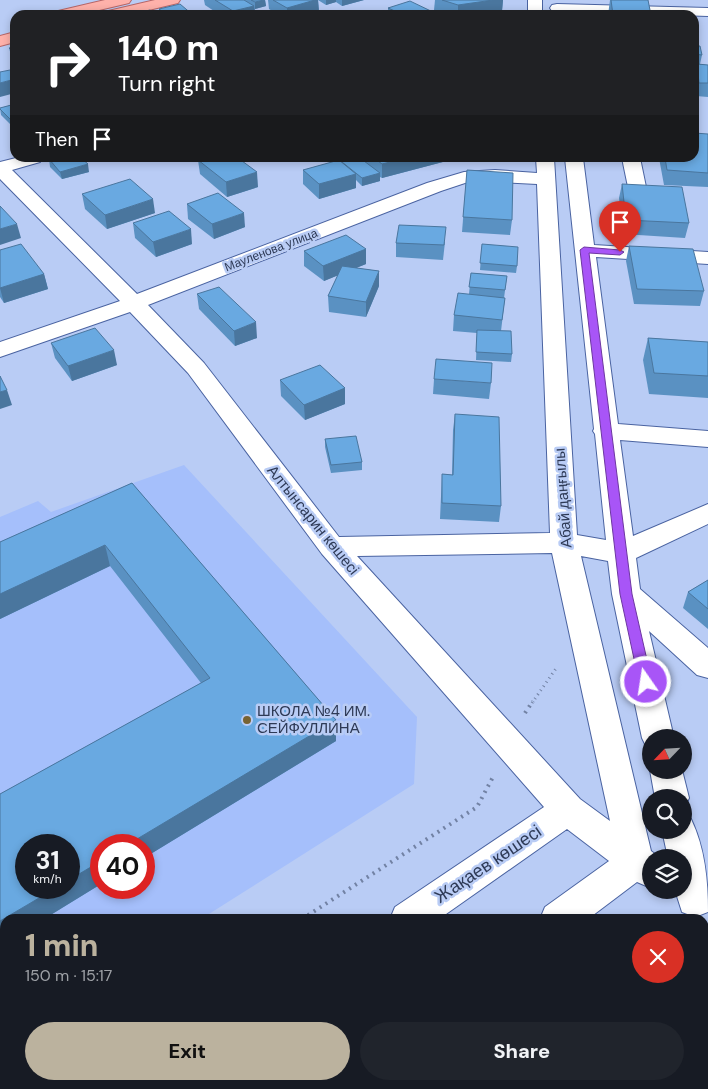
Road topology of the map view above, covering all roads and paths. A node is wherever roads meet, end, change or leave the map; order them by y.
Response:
1 (124, 0) edge
2 (173, 0) edge
3 (557, 8) edge
4 (81, 10) edge
5 (131, 10) edge
6 (632, 10) edge
7 (22, 162) edge
8 (574, 162) edge
9 (632, 162) edge
10 (546, 168) edge
11 (0, 169) edge
12 (636, 187) edge
13 (584, 250) junction
14 (708, 258) edge
15 (134, 303) junction
16 (0, 350) edge
17 (605, 431) junction
18 (708, 439) edge
19 (708, 513) edge
20 (564, 543) junction
21 (332, 547) junction
22 (621, 553) junction
23 (626, 594) junction
24 (588, 650) junction
25 (708, 666) edge
26 (656, 729) edge
27 (510, 745) junction
28 (568, 810) junction
29 (682, 839) edge
30 (642, 863) edge
31 (642, 866) edge
32 (642, 868) edge
33 (694, 901) edge
34 (310, 914) edge
35 (415, 914) edge
36 (566, 914) edge

1 - 4 main road
2 - 5 main road
3 - 6 street
7 - 11 street
8 - 13 street
9 - 12 street
10 - 15 street, Мауленова улица
10 - 20 street, Абай даңғылы
11 - 15 street, Алтынсарин көшесі
13 - 14 street
13 - 17 street
15 - 16 street, Мауленова улица
15 - 21 street, Алтынсарин көшесі
17 - 18 street
17 - 22 street
19 - 22 street
20 - 21 street
20 - 22 street
20 - 24 street, Абай даңғылы
21 - 27 street, Алтынсарин көшесі
22 - 23 street
23 - 25 street
23 - 26 street
24 - 27 path
24 - 30 street, Абай даңғылы
27 - 28 street, Алтынсарин көшесі
27 - 34 path
28 - 31 street, Алтынсарин көшесі
28 - 35 street, Жақаев көшесі
29 - 33 street
32 - 36 street

